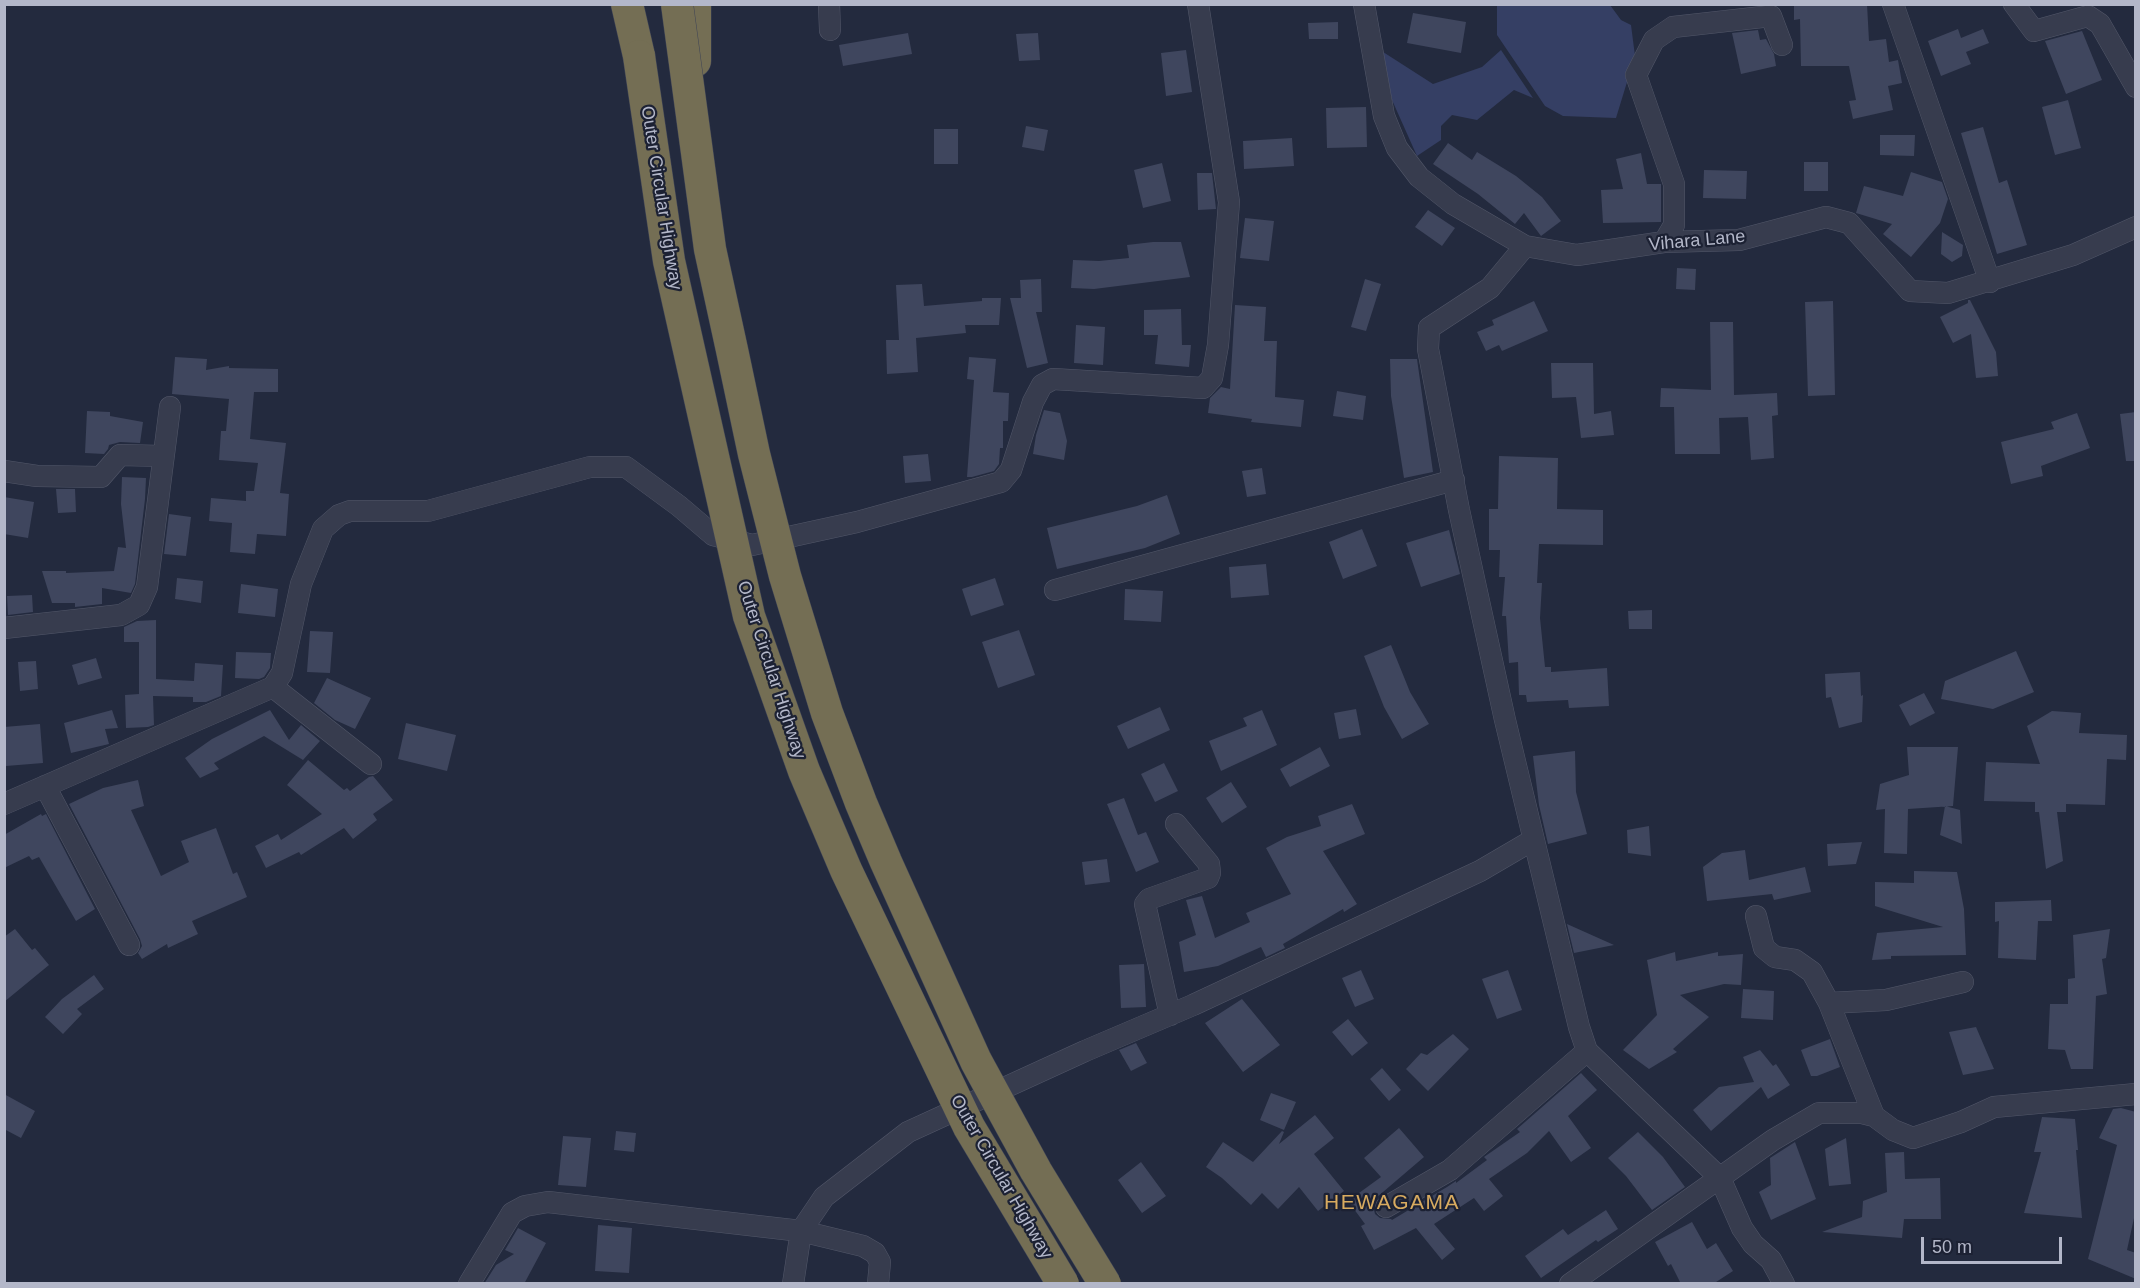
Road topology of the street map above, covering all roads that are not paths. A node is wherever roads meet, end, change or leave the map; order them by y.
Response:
1 (627, 4) edge
2 (634, 4) edge
3 (677, 4) edge
4 (695, 4) edge
5 (829, 4) edge
6 (1198, 4) edge
7 (1364, 4) edge
8 (1893, 4) edge
9 (2014, 4) edge
10 (830, 30) dead end
11 (1782, 45) dead end
12 (639, 56) junction
13 (2136, 87) edge
14 (696, 148) junction
15 (2136, 227) edge
16 (1664, 242) junction
17 (1525, 246) junction
18 (1990, 282) junction
19 (170, 407) dead end
20 (164, 456) junction
21 (4, 471) edge
22 (1454, 480) junction
23 (1055, 590) dead end
24 (4, 628) edge
25 (273, 687) junction
26 (371, 764) dead end
27 (45, 786) junction
28 (4, 804) edge
29 (1176, 824) dead end
30 (1533, 840) junction
31 (1756, 916) dead end
32 (129, 945) dead end
33 (1963, 982) dead end
34 (1829, 1003) junction
35 (1170, 1015) junction
36 (1587, 1050) junction
37 (2136, 1094) edge
38 (1874, 1116) junction
39 (1720, 1178) junction
40 (1386, 1207) dead end
41 (801, 1231) junction
42 (469, 1284) edge
43 (793, 1284) edge
44 (878, 1284) edge
45 (1063, 1284) edge
46 (1105, 1284) edge
47 (1570, 1284) edge
48 (1784, 1284) edge

1 - 12 highway
2 - 12 highway, Outer Circular Highway
3 - 14 highway, Outer Circular Highway, bridge
4 - 14 highway
5 - 10 street
6 - 25 street
7 - 17 street, Vihara Lane
8 - 18 street
9 - 13 street
11 - 16 street
12 - 45 highway, Outer Circular Highway, bridge
14 - 46 highway, Outer Circular Highway, bridge
15 - 18 street, Vihara Lane
16 - 17 street, Vihara Lane
16 - 18 street, Vihara Lane
17 - 22 street
19 - 20 street
20 - 21 street
20 - 24 street
22 - 23 street
22 - 30 street
25 - 26 street
25 - 27 street
27 - 28 street
27 - 32 street
29 - 35 street
30 - 35 street
30 - 36 street
31 - 34 street
33 - 34 street
34 - 38 street
35 - 41 street
36 - 39 street
36 - 40 street
37 - 38 street
38 - 39 street
39 - 47 street
39 - 48 street
41 - 42 street
41 - 43 street
41 - 44 street

